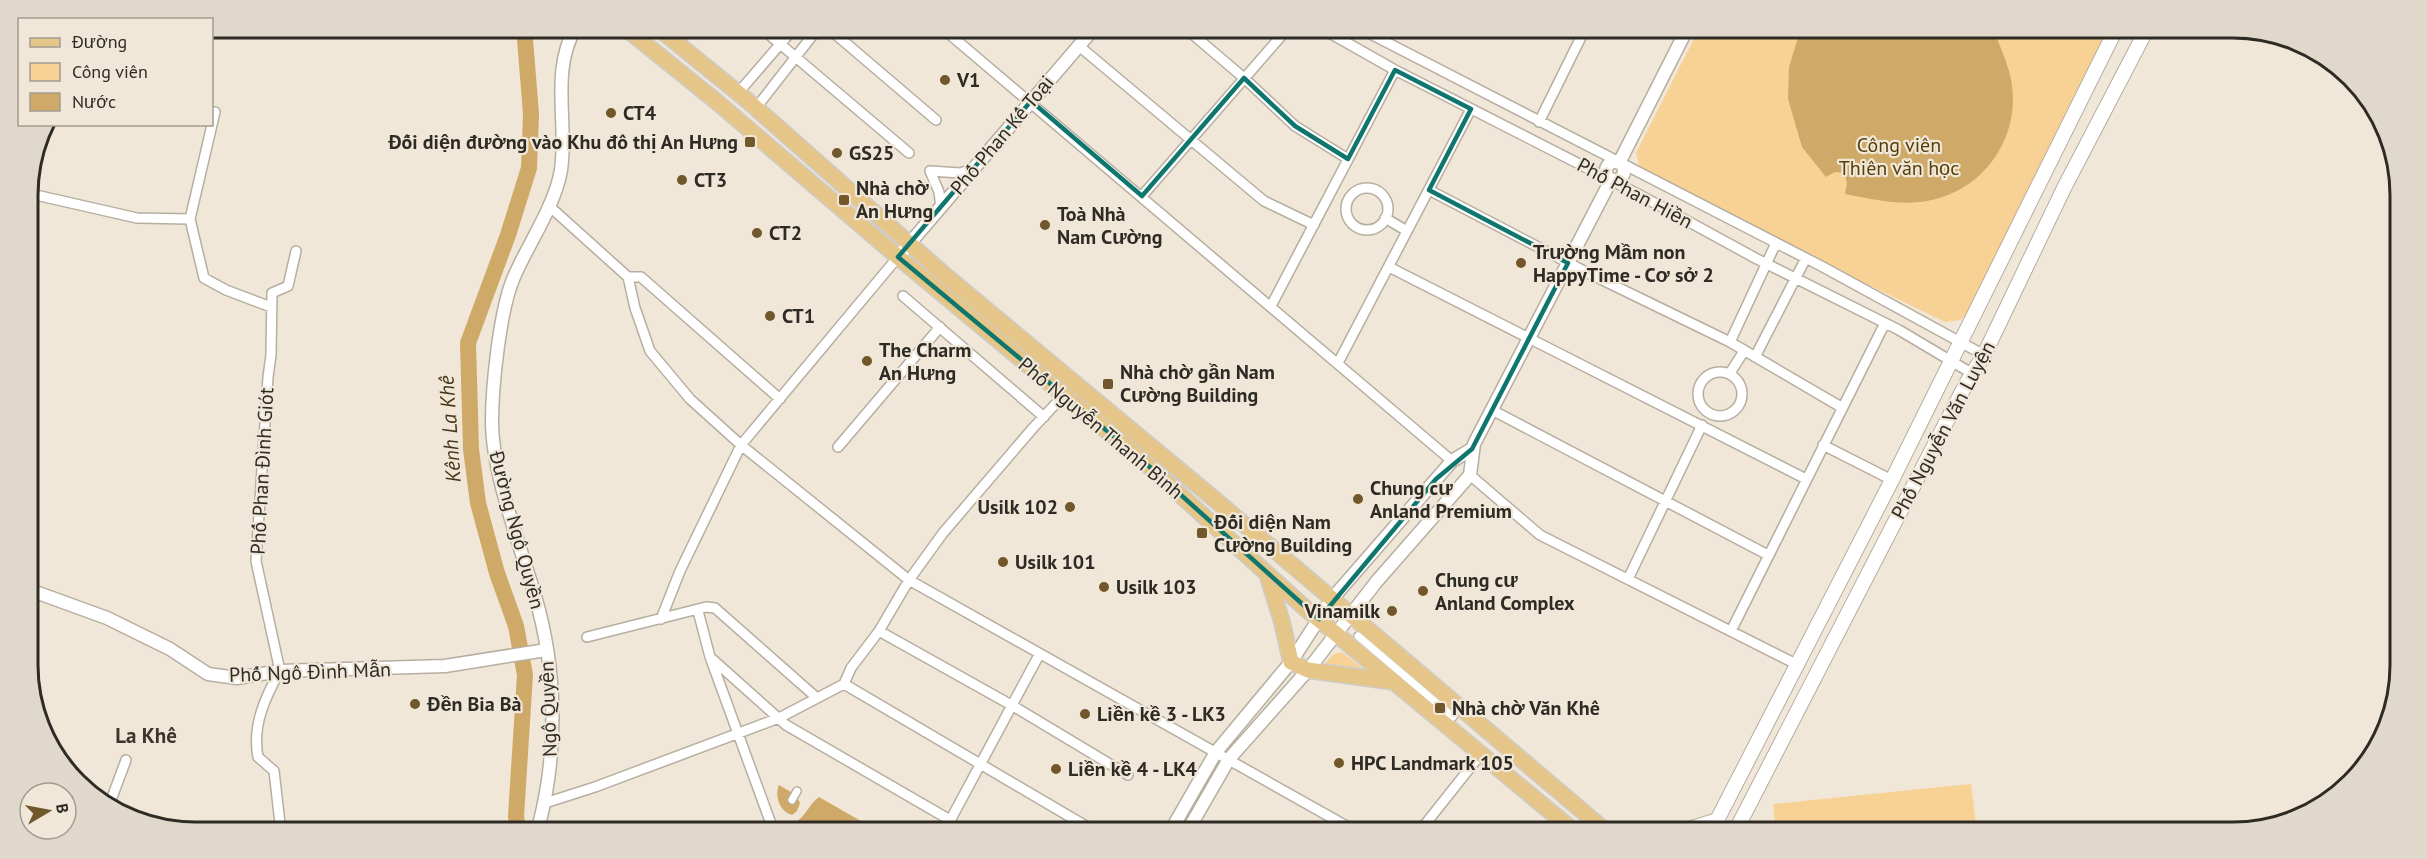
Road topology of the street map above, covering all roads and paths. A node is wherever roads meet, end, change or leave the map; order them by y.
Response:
1 (570, 37) edge
2 (636, 37) edge
3 (669, 37) edge
4 (772, 37) edge
5 (786, 37) edge
6 (811, 37) edge
7 (839, 37) edge
8 (953, 37) edge
9 (1087, 37) edge
10 (1196, 37) edge
11 (1280, 37) edge
12 (1337, 37) edge
13 (1375, 37) edge
14 (1581, 37) edge
15 (1683, 37) edge
16 (2112, 37) edge
17 (2143, 37) edge
18 (780, 44) junction
19 (1079, 46) junction
20 (794, 57) junction
21 (1395, 70) junction
22 (1244, 78) junction
23 (738, 93) junction
24 (1031, 101) junction
25 (756, 108) junction
26 (1471, 109) junction
27 (215, 112) dead end
28 (936, 120) dead end
29 (213, 121) edge
30 (1539, 122) junction
31 (212, 126) edge
32 (1190, 141) junction
33 (909, 153) dead end
34 (1347, 159) junction
35 (1619, 163) junction
36 (973, 169) junction
37 (1611, 180) junction
38 (826, 186) dead end
39 (1429, 190) junction
40 (1331, 192) junction
41 (38, 196) edge
42 (1142, 196) junction
43 (1349, 199) junction
44 (548, 205) junction
45 (941, 208) junction
46 (1385, 218) junction
47 (190, 219) junction
48 (870, 224) dead end
49 (1314, 225) junction
50 (1407, 231) junction
51 (1776, 243) junction
52 (911, 244) junction
53 (296, 251) dead end
54 (898, 257) junction
55 (1806, 258) junction
56 (1568, 263) junction
57 (1768, 264) junction
58 (1389, 267) junction
59 (628, 277) junction
60 (1798, 278) junction
61 (903, 296) dead end
62 (1271, 306) junction
63 (271, 308) junction
64 (1885, 323) junction
65 (940, 327) junction
66 (1530, 337) junction
67 (1730, 342) junction
68 (1960, 342) junction
69 (1744, 351) junction
70 (1984, 355) junction
71 (1755, 357) junction
72 (1951, 360) junction
73 (1338, 363) junction
74 (1730, 373) junction
75 (1973, 374) junction
76 (1064, 396) junction
77 (780, 399) junction
78 (1841, 407) junction
79 (1492, 411) junction
80 (1044, 417) junction
81 (1702, 426) junction
82 (741, 445) junction
83 (1823, 445) junction
84 (838, 447) dead end
85 (1472, 449) junction
86 (1452, 461) junction
87 (1470, 475) junction
88 (1806, 479) junction
89 (1892, 480) junction
90 (1665, 499) junction
91 (1768, 555) junction
92 (1266, 572) junction
93 (1628, 579) junction
94 (909, 580) junction
95 (38, 593) edge
96 (1331, 600) junction
97 (698, 611) junction
98 (1349, 615) junction
99 (661, 619) junction
100 (1319, 619) junction
101 (879, 631) junction
102 (1731, 631) junction
103 (1336, 633) junction
104 (1358, 636) dead end
105 (587, 637) dead end
106 (541, 651) junction
107 (1039, 655) junction
108 (710, 657) junction
109 (1291, 662) junction
110 (1796, 664) junction
111 (1308, 670) junction
112 (280, 671) junction
113 (1395, 682) junction
114 (844, 684) junction
115 (817, 698) junction
116 (1012, 706) junction
117 (1454, 717) dead end
118 (779, 718) junction
119 (736, 732) junction
120 (1216, 752) junction
121 (1481, 754) junction
122 (1228, 759) junction
123 (126, 760) dead end
124 (980, 765) junction
125 (1128, 775) dead end
126 (797, 791) dead end
127 (112, 798) edge
128 (792, 800) dead end
129 (545, 803) junction
130 (950, 820) joint
131 (1337, 821) edge
132 (1427, 821) edge
133 (1562, 821) edge
134 (1594, 821) edge
135 (1716, 821) edge
136 (1741, 821) edge
137 (280, 822) edge
138 (540, 822) edge
139 (770, 822) edge
140 (1078, 822) edge
141 (1176, 822) edge
142 (1192, 822) edge

1 - 44 street, Đường Ngô Quyền
2 - 54 main road, Phố Nguyễn Thanh Bình
3 - 23 main road, Phố Nguyễn Thanh Bình
4 - 18 street
5 - 18 street
6 - 20 street
7 - 28 street
8 - 24 street
9 - 19 street, Phố Phan Kế Toại
10 - 22 street
11 - 22 street
12 - 21 street, Phố Phan Hiền
13 - 30 street, Phố Phan Hiền
14 - 30 street
15 - 35 street
16 - 68 main road, Phố Nguyễn Văn Luyện
17 - 70 main road, Phố Nguyễn Văn Luyện
18 - 20 street
18 - 23 street
19 - 24 street, Phố Phan Kế Toại
19 - 32 street
20 - 25 street
20 - 33 street
21 - 26 street, Phố Phan Hiền
21 - 34 street
22 - 32 street
22 - 34 street
23 - 25 main road, Phố Nguyễn Thanh Bình
24 - 36 street, Phố Phan Kế Toại
24 - 42 street
25 - 52 main road, Phố Nguyễn Thanh Bình
26 - 37 street, Phố Phan Hiền
26 - 39 street
27 - 29 street
30 - 35 street, Phố Phan Hiền
31 - 47 street
32 - 42 street
32 - 49 street
34 - 40 street
35 - 37 street
35 - 51 street, Phố Phan Hiền
36 - 45 street, Phố Phan Kế Toại
36 - 45 street
37 - 56 street
37 - 57 street, Phố Phan Hiền
38 - 48 street
39 - 50 street
39 - 56 street
40 - 43 street
40 - 49 street
41 - 47 street
42 - 62 street
43 - 46 street
43 - 46 street
44 - 59 street
44 - 106 street, Đường Ngô Quyền
45 - 52 street, Phố Phan Kế Toại
46 - 50 street
47 - 63 street
49 - 62 street
50 - 58 street
51 - 55 street, Phố Phan Hiền
51 - 57 street
52 - 54 street, Phố Phan Kế Toại
52 - 96 main road, Phố Nguyễn Thanh Bình
53 - 63 street
54 - 76 main road, Phố Nguyễn Thanh Bình
54 - 77 street
55 - 60 street
55 - 68 street, Phố Phan Hiền
56 - 66 street
56 - 67 street
57 - 60 street, Phố Phan Hiền
57 - 67 street
58 - 66 street
58 - 73 street
59 - 77 street
59 - 82 street
60 - 64 street, Phố Phan Hiền
60 - 71 street
61 - 65 street
62 - 73 street
63 - 112 street, Phố Phan Đình Giót
64 - 72 street, Phố Phan Hiền
64 - 78 street
65 - 80 street
65 - 84 street
66 - 79 street
66 - 81 street
67 - 69 street
68 - 70 street, Phố Phan Hiền
68 - 72 main road, Phố Nguyễn Văn Luyện
69 - 71 street
69 - 74 street
70 - 75 main road, Phố Nguyễn Văn Luyện
71 - 78 street
72 - 75 street, Phố Phan Hiền
72 - 89 main road, Phố Nguyễn Văn Luyện
73 - 86 street
74 - 74 street
75 - 136 main road, Phố Nguyễn Văn Luyện
76 - 80 street
76 - 92 main road, Phố Nguyễn Thanh Bình
77 - 82 street
78 - 83 street
79 - 85 street
79 - 90 street
80 - 94 street
81 - 88 street
81 - 90 street
82 - 94 street
82 - 99 street
83 - 88 street
83 - 89 street
85 - 86 street
85 - 87 street
86 - 87 street
86 - 96 street
87 - 93 street
87 - 98 street
88 - 91 street
89 - 110 main road, Phố Nguyễn Văn Luyện
90 - 91 street
90 - 93 street
91 - 102 street
92 - 100 main road, Phố Nguyễn Thanh Bình
92 - 109 main road
93 - 102 street
94 - 101 street
94 - 107 street
95 - 112 street, Phố Ngô Đình Mẫn
96 - 98 main road, Phố Nguyễn Thanh Bình
96 - 100 street
97 - 99 street
97 - 108 street
97 - 115 street
98 - 103 street
98 - 134 main road, Phố Nguyễn Thanh Bình
99 - 105 street
100 - 103 main road, Phố Nguyễn Thanh Bình
100 - 109 street
101 - 114 street
101 - 116 street
102 - 110 street
103 - 111 street
103 - 113 main road, Phố Nguyễn Thanh Bình
104 - 117 street
106 - 112 street, Phố Ngô Đình Mẫn
106 - 129 street, Ngô Quyền
107 - 116 street
107 - 120 street
108 - 118 street
108 - 119 street
109 - 111 main road
109 - 120 street
110 - 135 main road, Phố Nguyễn Văn Luyện
111 - 113 main road
111 - 122 street
112 - 137 street
113 - 121 main road, Phố Nguyễn Thanh Bình
114 - 115 street
114 - 124 street
115 - 118 street
116 - 124 street
116 - 125 street
118 - 119 street
118 - 130 street
119 - 129 street
119 - 139 street
120 - 122 street
120 - 141 street
121 - 132 street
121 - 133 main road, Phố Nguyễn Thanh Bình
122 - 131 street
122 - 142 street
123 - 127 street
124 - 130 street
124 - 140 street
126 - 128 street
129 - 138 street

